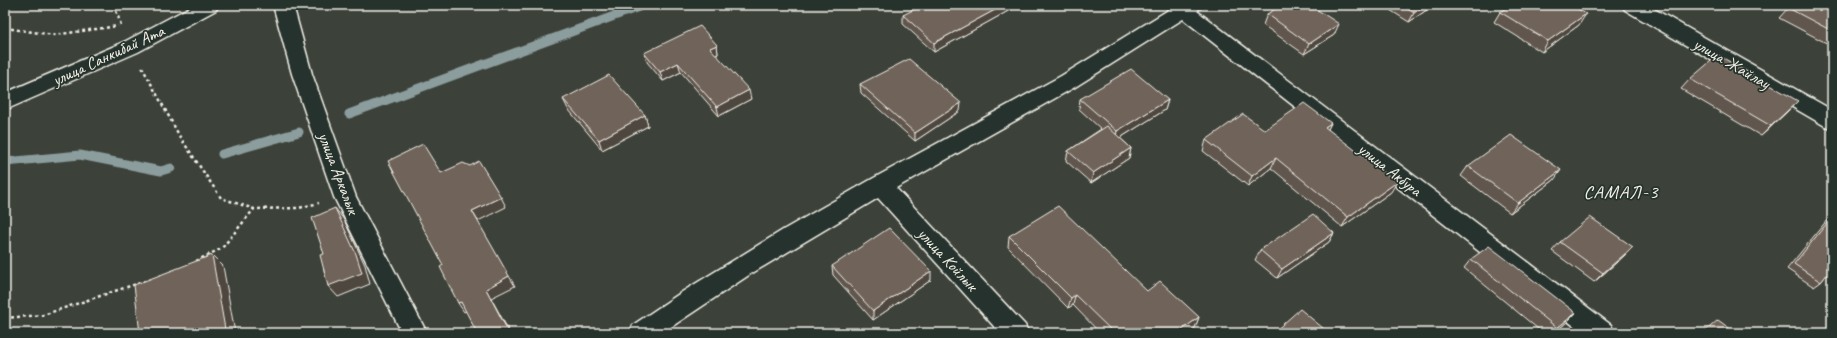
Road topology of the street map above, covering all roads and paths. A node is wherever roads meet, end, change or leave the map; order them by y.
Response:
1 (210, 5) edge
2 (283, 5) edge
3 (1632, 5) edge
4 (1185, 7) edge
5 (121, 26) dead end
6 (5, 28) edge
7 (131, 47) junction
8 (5, 102) edge
9 (1832, 120) edge
10 (880, 186) junction
11 (345, 197) junction
12 (254, 209) junction
13 (192, 264) edge
14 (148, 280) edge
15 (5, 318) edge
16 (415, 333) edge
17 (642, 333) edge
18 (1016, 333) edge
19 (1602, 333) edge

1 - 7 street, улица Санкибай Ата
2 - 11 street, улица Аркалык
3 - 9 street, улица Жайлау
4 - 10 street
4 - 19 street, улица Акбура
5 - 6 path
7 - 8 street, улица Санкибай Ата
7 - 12 path
10 - 17 street
10 - 18 street, улица Койлык
11 - 12 path
11 - 16 street, улица Аркалык
12 - 13 path
14 - 15 path

